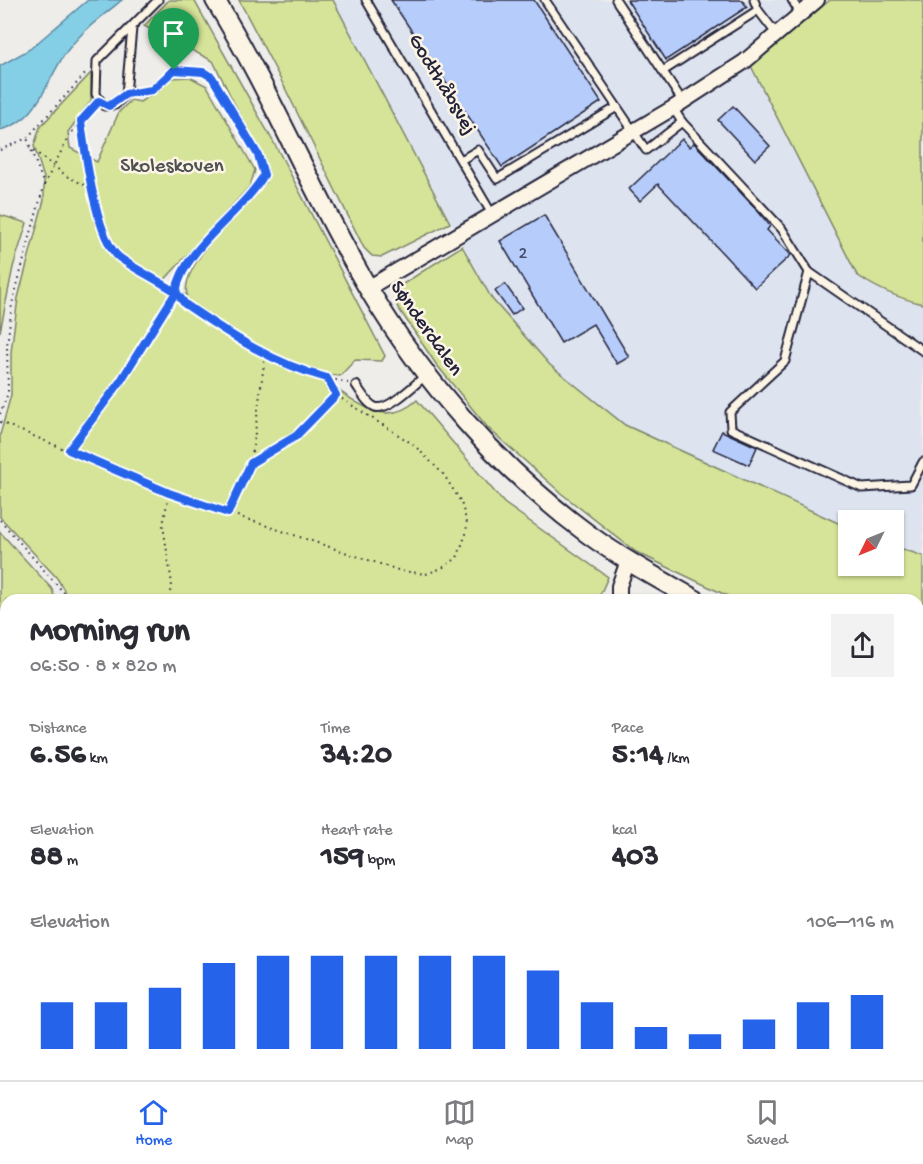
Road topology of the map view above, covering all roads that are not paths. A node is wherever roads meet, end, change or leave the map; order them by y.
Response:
1 (158, 0) edge
2 (215, 0) edge
3 (366, 0) edge
4 (545, 0) edge
5 (616, 0) edge
6 (792, 0) edge
7 (817, 0) edge
8 (756, 4) edge
9 (801, 15) junction
10 (132, 28) junction
11 (777, 36) junction
12 (663, 71) junction
13 (678, 105) junction
14 (617, 107) junction
15 (682, 122) junction
16 (632, 132) junction
17 (461, 160) junction
18 (492, 214) junction
19 (809, 272) junction
20 (368, 288) junction
21 (923, 351) edge
22 (426, 375) junction
23 (356, 385) road end
24 (923, 462) edge
25 (628, 561) junction
26 (619, 594) edge
27 (686, 594) edge

1 - 10 lane
2 - 20 street, Sønderdalen
3 - 17 lane, Godthåbsvej
4 - 14 lane
5 - 12 lane
6 - 9 lane
7 - 9 street
8 - 11 lane
8 - 12 lane
9 - 11 street
10 - 10 lane
11 - 13 street
12 - 13 lane
13 - 15 lane
13 - 16 street
14 - 16 lane
14 - 17 lane, Godthåbsvej
15 - 16 lane
15 - 19 lane
16 - 18 street
17 - 18 lane, Godthåbsvej
18 - 20 street
19 - 21 lane
19 - 24 lane
20 - 22 street, Sønderdalen
22 - 23 lane
22 - 25 street, Sønderdalen
25 - 26 street
25 - 27 street, Sønderdalen

